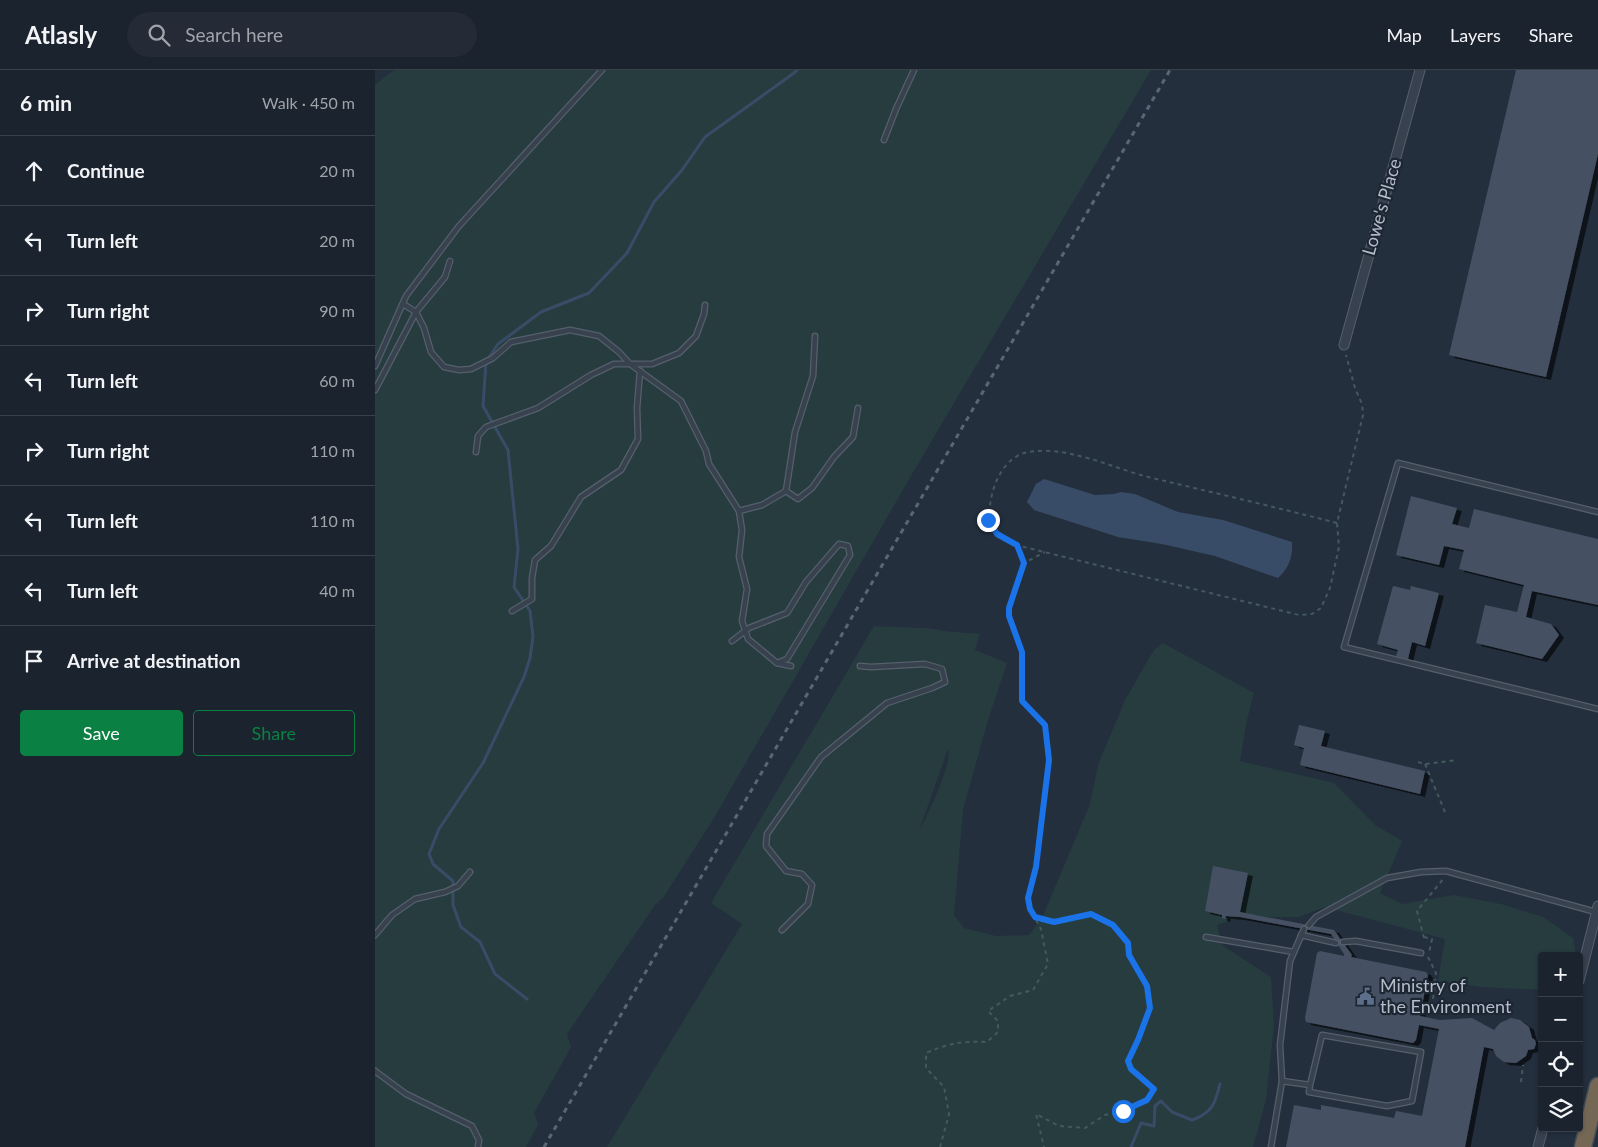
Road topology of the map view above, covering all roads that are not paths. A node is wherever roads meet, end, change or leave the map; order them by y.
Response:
1 (602, 70) edge
2 (914, 70) edge
3 (1420, 70) edge
4 (884, 140) dead end
5 (450, 261) dead end
6 (403, 304) junction
7 (705, 305) dead end
8 (416, 312) junction
9 (815, 336) dead end
10 (1343, 344) road end
11 (630, 364) junction
12 (375, 366) edge
13 (641, 372) junction
14 (375, 390) edge
15 (858, 408) dead end
16 (476, 452) dead end
17 (786, 490) junction
18 (739, 511) junction
19 (1598, 512) edge
20 (512, 611) dead end
21 (745, 630) junction
22 (733, 641) dead end
23 (777, 663) junction
24 (791, 666) dead end
25 (860, 666) dead end
26 (1598, 709) edge
27 (470, 872) dead end
28 (1597, 909) edge
29 (1309, 925) dead end
30 (1304, 929) dead end
31 (782, 930) dead end
32 (375, 935) edge
33 (1301, 935) junction
34 (1206, 937) dead end
35 (1343, 942) dead end
36 (1337, 943) dead end
37 (1294, 952) junction
38 (1421, 953) dead end
39 (1583, 965) edge
40 (375, 1071) edge
41 (1282, 1081) junction
42 (1310, 1085) junction
43 (1598, 1086) edge
44 (1542, 1132) edge
45 (478, 1147) edge
46 (1271, 1147) edge
47 (1538, 1147) edge
48 (1583, 1147) edge

1 - 6 lane
2 - 4 lane
3 - 10 street, Lowe's Place
5 - 8 lane
6 - 8 lane
6 - 12 lane
7 - 11 lane
8 - 11 lane
8 - 14 lane
9 - 17 lane
11 - 13 lane
11 - 16 lane
13 - 18 lane
13 - 20 lane
15 - 17 lane
17 - 18 lane
18 - 21 lane
19 - 26 lane
21 - 22 lane
21 - 23 lane
21 - 23 lane
23 - 24 lane
25 - 31 lane
27 - 32 lane
28 - 29 lane
28 - 39 street
30 - 33 lane
33 - 36 lane
33 - 37 lane
34 - 37 lane
35 - 38 lane
37 - 41 lane
40 - 45 lane
41 - 42 lane
41 - 46 lane
42 - 42 lane
43 - 48 highway
44 - 47 street

